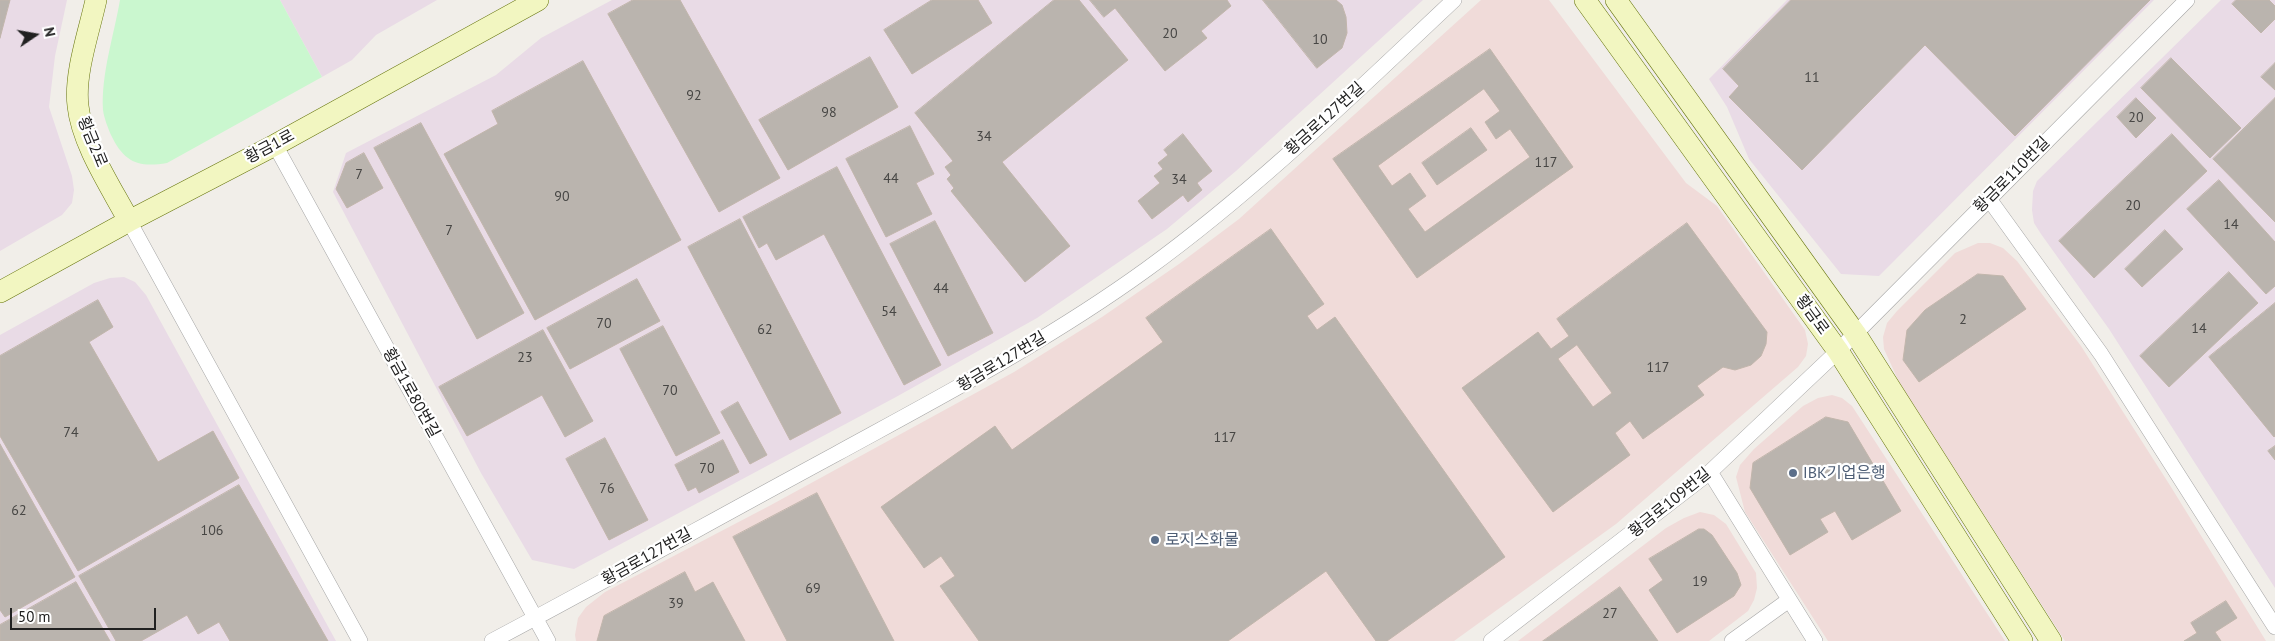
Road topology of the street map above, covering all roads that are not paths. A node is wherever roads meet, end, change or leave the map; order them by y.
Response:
1 (96, 0) edge
2 (538, 0) edge
3 (1454, 0) edge
4 (1585, 0) edge
5 (1616, 0) edge
6 (2187, 0) edge
7 (275, 145) junction
8 (1989, 199) junction
9 (129, 221) junction
10 (0, 292) edge
11 (1855, 333) junction
12 (1838, 351) junction
13 (1710, 472) junction
14 (1789, 600) junction
15 (535, 618) junction
16 (2275, 628) edge
17 (360, 641) edge
18 (492, 641) edge
19 (548, 641) edge
20 (1491, 641) edge
21 (1732, 641) edge
22 (1815, 641) edge
23 (2022, 641) edge
24 (2051, 641) edge

1 - 9 street, 황금2로
2 - 7 street, 황금1로
3 - 15 street, 황금로127번길
4 - 12 street, 황금로
5 - 11 street, 황금로
6 - 8 street, 황금로110번길
7 - 9 street, 황금1로
7 - 15 street, 황금1로80번길
8 - 11 street, 황금로110번길
8 - 16 street
9 - 10 street, 황금1로
9 - 17 street
11 - 12 street, 황금로110번길
11 - 24 street, 황금로
12 - 13 street, 황금로109번길
12 - 23 street, 황금로
13 - 14 street
13 - 20 street, 황금로109번길
14 - 21 street
14 - 22 street
15 - 18 street, 황금로127번길
15 - 19 street, 황금1로80번길

